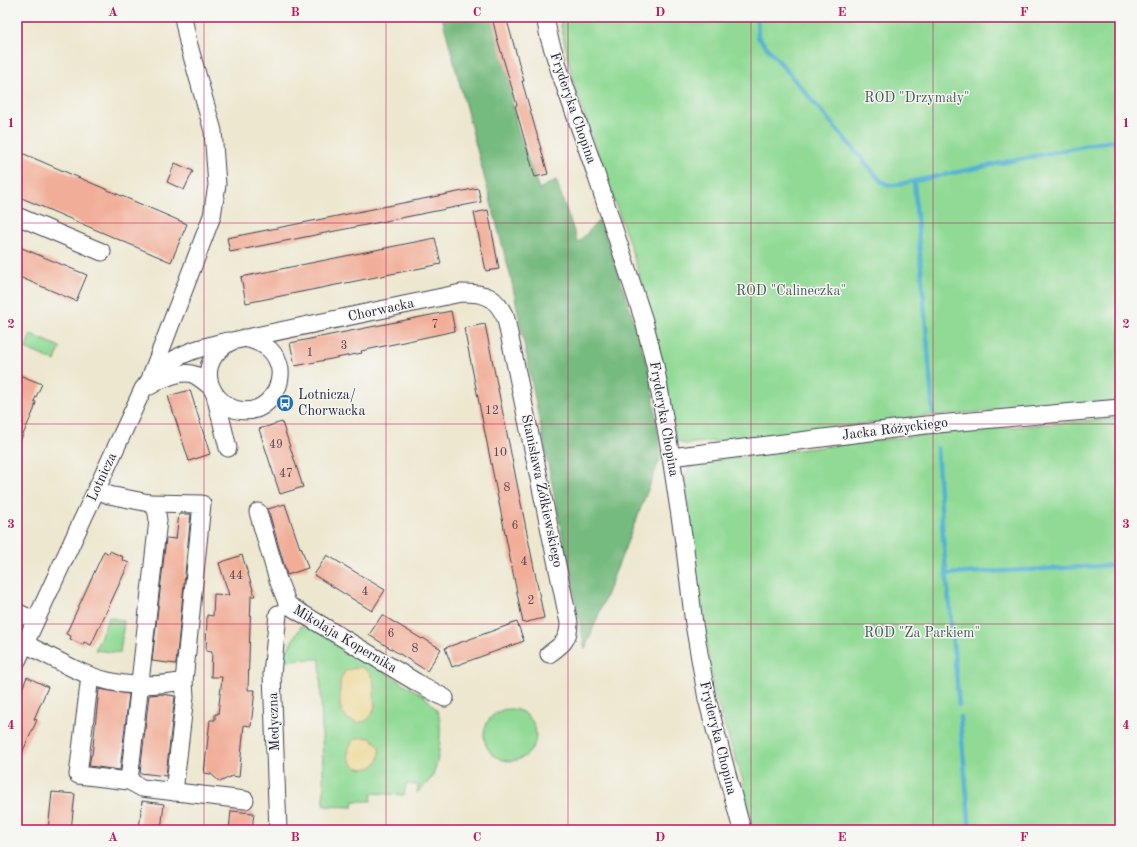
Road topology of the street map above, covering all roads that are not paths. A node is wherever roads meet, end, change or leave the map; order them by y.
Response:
1 (183, 17) edge
2 (545, 17) edge
3 (17, 216) edge
4 (102, 252) dead end
5 (506, 319) joint
6 (238, 339) junction
7 (146, 385) junction
8 (212, 391) junction
9 (1120, 408) edge
10 (228, 448) dead end
11 (671, 457) junction
12 (96, 489) junction
13 (149, 503) junction
14 (258, 512) dead end
15 (17, 612) edge
16 (278, 614) dead end
17 (35, 621) junction
18 (25, 644) junction
19 (549, 654) dead end
20 (17, 661) edge
21 (90, 676) junction
22 (184, 681) junction
23 (140, 684) junction
24 (445, 698) dead end
25 (130, 781) junction
26 (174, 792) junction
27 (246, 800) dead end
28 (278, 830) edge
29 (742, 830) edge

1 - 7 street
2 - 11 street, Fryderyka Chopina
3 - 4 street
5 - 6 street, Chorwacka
5 - 19 street, Stanisława Żółkiewskiego
6 - 7 street, Lotnicza
6 - 8 street
6 - 8 street
7 - 8 street
7 - 12 street, Lotnicza
8 - 10 street
9 - 11 street, Jacka Różyckiego
11 - 29 street, Fryderyka Chopina
12 - 13 street
12 - 17 street, Lotnicza
13 - 22 street
13 - 23 street
14 - 24 street, Mikołaja Kopernika
15 - 17 street
16 - 28 street, Medyczna
17 - 18 street, Lotnicza
18 - 20 street, Lotnicza
18 - 21 street
21 - 23 street
21 - 25 street
22 - 23 street
22 - 26 street
23 - 25 street
25 - 26 street
26 - 27 street

